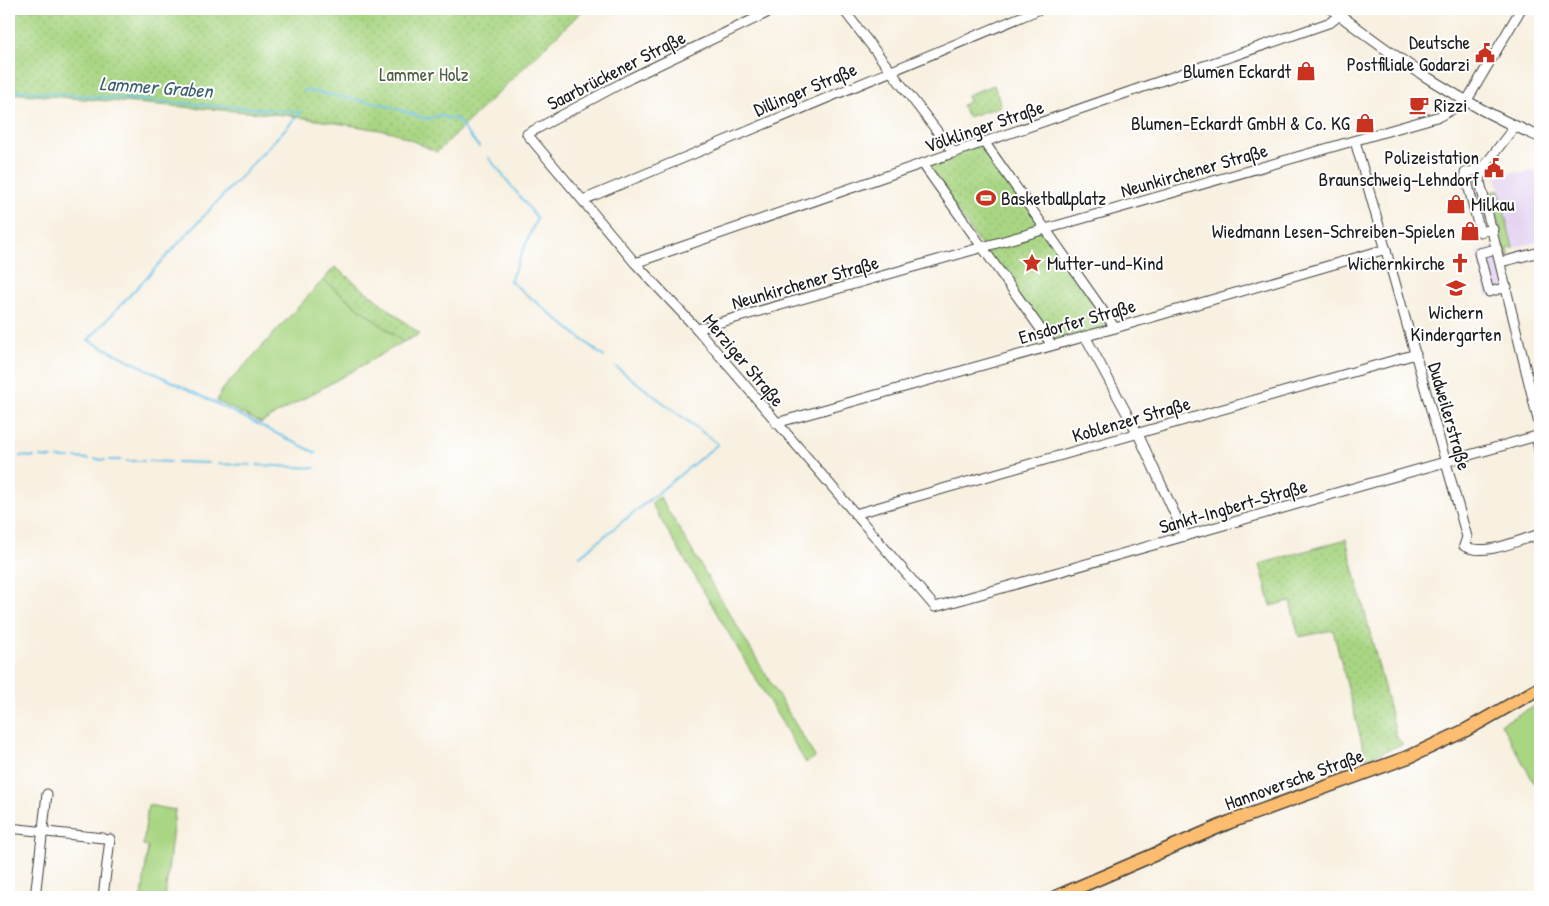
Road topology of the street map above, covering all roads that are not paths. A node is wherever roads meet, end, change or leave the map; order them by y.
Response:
1 (775, 9) edge
2 (844, 9) edge
3 (1040, 9) edge
4 (1521, 9) edge
5 (1336, 12) edge
6 (891, 71) junction
7 (1466, 102) junction
8 (1515, 126) junction
9 (527, 134) joint
10 (1540, 137) edge
11 (1355, 141) junction
12 (985, 143) junction
13 (954, 153) junction
14 (923, 164) junction
15 (1482, 169) junction
16 (583, 200) junction
17 (1047, 229) junction
18 (1492, 229) junction
19 (984, 248) junction
20 (1386, 249) junction
21 (1497, 249) junction
22 (1540, 252) edge
23 (1501, 262) junction
24 (635, 263) junction
25 (1507, 288) junction
26 (1115, 328) junction
27 (697, 329) junction
28 (1085, 336) junction
29 (1052, 345) junction
30 (1416, 354) junction
31 (776, 423) junction
32 (1540, 428) edge
33 (1138, 434) junction
34 (1540, 436) edge
35 (1540, 455) edge
36 (1446, 462) junction
37 (855, 514) junction
38 (1540, 534) edge
39 (1184, 536) junction
40 (935, 607) joint
41 (1540, 688) edge
42 (46, 794) dead end
43 (9, 828) edge
44 (42, 831) junction
45 (35, 897) edge
46 (103, 897) edge
47 (1056, 897) edge

1 - 9 street, Saarbrückener Straße
2 - 6 street
3 - 6 street, Dillinger Straße
4 - 7 street
5 - 7 street
5 - 12 street, Völklinger Straße
6 - 13 street
6 - 16 street, Dillinger Straße
7 - 8 street
7 - 11 street, Neunkirchener Straße
8 - 10 street
8 - 15 street
9 - 16 street, Merziger Straße
11 - 17 street, Neunkirchener Straße
11 - 20 street, Dudweilerstraße
12 - 13 street, Völklinger Straße
12 - 17 street
13 - 14 street, Völklinger Straße
14 - 19 street
14 - 24 street, Völklinger Straße
15 - 18 street
15 - 18 street
16 - 24 street, Merziger Straße
17 - 19 street, Neunkirchener Straße
17 - 26 street
18 - 21 street
19 - 27 street, Neunkirchener Straße
19 - 29 street
20 - 26 street, Ensdorfer Straße
20 - 30 street, Dudweilerstraße
21 - 23 street
21 - 25 street
22 - 23 street
23 - 25 street
24 - 27 street, Merziger Straße
25 - 32 street
26 - 28 street, Ensdorfer Straße
27 - 31 street, Merziger Straße
28 - 29 street, Ensdorfer Straße
28 - 33 street
29 - 31 street, Ensdorfer Straße
30 - 33 street, Koblenzer Straße
30 - 36 street, Dudweilerstraße
31 - 37 street, Merziger Straße
33 - 37 street, Koblenzer Straße
33 - 39 street
34 - 35 street
34 - 36 street, Sankt-Ingbert-Straße
36 - 38 street, Dudweilerstraße
36 - 39 street, Sankt-Ingbert-Straße
37 - 40 street, Merziger Straße
39 - 40 street, Sankt-Ingbert-Straße
41 - 47 main road, Hannoversche Straße
42 - 44 street
43 - 44 street
44 - 45 street
44 - 46 street

